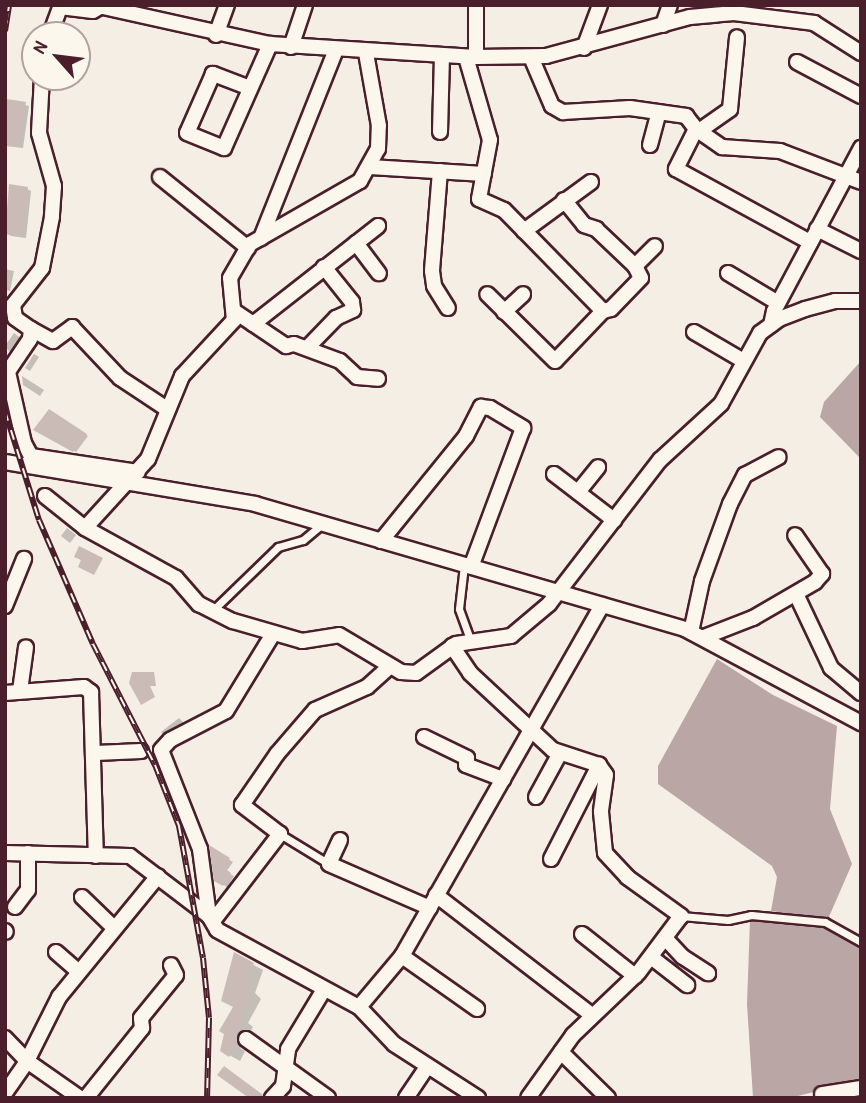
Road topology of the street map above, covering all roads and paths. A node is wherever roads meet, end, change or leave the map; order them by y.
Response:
1 (227, 5) edge
2 (305, 5) edge
3 (476, 5) edge
4 (600, 5) edge
5 (670, 5) edge
6 (97, 6) edge
7 (127, 9) edge
8 (736, 9) edge
9 (55, 21) edge
10 (663, 24) junction
11 (216, 35) junction
12 (737, 37) dead end
13 (270, 44) junction
14 (291, 47) junction
15 (584, 48) junction
16 (336, 50) junction
17 (366, 53) junction
18 (861, 53) edge
19 (442, 56) junction
20 (471, 57) junction
21 (531, 57) junction
22 (797, 62) dead end
23 (250, 89) junction
24 (41, 91) edge
25 (861, 96) edge
26 (659, 112) junction
27 (697, 130) junction
28 (440, 132) dead end
29 (650, 145) dead end
30 (861, 148) edge
31 (370, 167) junction
32 (440, 171) junction
33 (484, 174) junction
34 (846, 175) junction
35 (160, 177) dead end
36 (591, 182) dead end
37 (861, 182) edge
38 (564, 200) junction
39 (377, 226) dead end
40 (817, 229) junction
41 (524, 231) junction
42 (261, 238) junction
43 (810, 242) junction
44 (356, 243) junction
45 (655, 246) dead end
46 (248, 248) junction
47 (861, 251) edge
48 (635, 266) junction
49 (324, 267) junction
50 (379, 273) dead end
51 (728, 273) dead end
52 (487, 294) dead end
53 (523, 294) dead end
54 (861, 301) edge
55 (778, 303) junction
56 (448, 308) dead end
57 (603, 310) junction
58 (234, 311) junction
59 (504, 312) junction
60 (253, 324) junction
61 (771, 325) junction
62 (31, 329) junction
63 (694, 332) dead end
64 (307, 348) junction
65 (742, 360) junction
66 (378, 379) dead end
67 (167, 409) junction
68 (779, 457) dead end
69 (5, 462) edge
70 (598, 467) dead end
71 (554, 474) dead end
72 (134, 476) junction
73 (578, 492) junction
74 (44, 496) dead end
75 (614, 520) junction
76 (322, 524) junction
77 (85, 528) junction
78 (795, 536) dead end
79 (381, 541) junction
80 (24, 559) dead end
81 (468, 566) junction
82 (11, 571) edge
83 (559, 593) junction
84 (797, 596) junction
85 (5, 606) edge
86 (601, 606) junction
87 (211, 611) junction
88 (273, 634) junction
89 (697, 634) junction
90 (470, 640) junction
91 (452, 646) junction
92 (26, 647) dead end
93 (390, 666) junction
94 (13, 692) edge
95 (861, 693) edge
96 (861, 723) edge
97 (531, 730) junction
98 (424, 737) dead end
99 (141, 751) dead end
100 (96, 753) junction
101 (560, 753) junction
102 (599, 765) junction
103 (503, 779) junction
104 (536, 797) dead end
105 (280, 834) junction
106 (340, 841) dead end
107 (5, 853) edge
108 (28, 853) junction
109 (96, 856) junction
110 (551, 859) dead end
111 (328, 864) junction
112 (158, 876) junction
113 (82, 897) dead end
114 (433, 901) junction
115 (15, 907) dead end
116 (681, 916) junction
117 (211, 918) junction
118 (114, 928) junction
119 (582, 933) dead end
120 (665, 938) junction
121 (861, 942) edge
122 (55, 952) dead end
123 (402, 956) junction
124 (651, 957) junction
125 (79, 972) junction
126 (178, 972) dead end
127 (708, 973) dead end
128 (635, 976) junction
129 (687, 985) dead end
130 (323, 991) junction
131 (359, 1007) junction
132 (477, 1009) dead end
133 (592, 1015) junction
134 (5, 1038) edge
135 (246, 1039) dead end
136 (561, 1052) junction
137 (27, 1061) junction
138 (427, 1067) junction
139 (287, 1069) junction
140 (861, 1088) edge
141 (5, 1093) edge
142 (822, 1094) dead end
143 (412, 1096) edge
144 (77, 1097) edge
145 (272, 1098) edge
146 (328, 1098) edge
147 (478, 1098) edge
148 (528, 1098) edge
149 (608, 1098) edge

1 - 11 street
2 - 14 street
3 - 20 street
4 - 15 street
5 - 10 street
6 - 7 street
6 - 9 street
7 - 11 street
8 - 10 street
8 - 18 street
10 - 15 street
11 - 13 street
12 - 27 street
13 - 14 street
13 - 23 street
14 - 16 street
15 - 21 street
16 - 17 street
16 - 42 street
17 - 19 street
17 - 31 street
19 - 20 street
19 - 28 street
20 - 21 street
20 - 33 street
21 - 26 street
22 - 25 street
23 - 23 street
24 - 62 street
26 - 27 street
26 - 29 street
27 - 34 street
27 - 43 street
30 - 34 street
31 - 32 street
31 - 42 street
32 - 33 street
32 - 56 street
33 - 41 street
34 - 37 street
34 - 40 street
35 - 46 street
36 - 38 street
38 - 41 street
38 - 48 street
39 - 44 street
40 - 43 street
40 - 47 street
41 - 57 street
42 - 46 street
43 - 55 street
44 - 49 street
44 - 50 street
45 - 48 street
46 - 58 street
48 - 57 street
49 - 60 street
49 - 64 street
51 - 55 street
52 - 59 street
53 - 59 street
54 - 61 street
55 - 61 street
57 - 59 street
58 - 60 street
58 - 67 street
60 - 64 street
61 - 65 street
62 - 67 street
62 - 72 street
63 - 65 street
64 - 66 street
65 - 75 street
67 - 72 street
68 - 89 street
69 - 72 street
70 - 73 street
71 - 73 street
72 - 76 street
72 - 77 street
73 - 75 street
74 - 77 street
75 - 83 street
76 - 79 street
76 - 87 lane
77 - 87 street
78 - 84 street
79 - 81 street
79 - 81 street
80 - 82 street
81 - 83 street
81 - 90 lane
82 - 85 street
83 - 86 street
83 - 90 street
84 - 89 street
84 - 95 street
86 - 89 street
86 - 97 street
87 - 88 street
88 - 93 street
88 - 117 street
89 - 96 street
90 - 91 street
91 - 93 street
91 - 97 street
92 - 94 street
93 - 105 street
94 - 100 street
97 - 101 street
97 - 103 street
98 - 103 street
99 - 100 street
100 - 109 street
101 - 102 street
101 - 104 street
102 - 110 street
102 - 116 street
103 - 114 street
105 - 111 lane
105 - 117 street
106 - 111 street
107 - 108 street
108 - 109 street
108 - 115 street
109 - 112 street
111 - 114 street
112 - 117 street
112 - 118 street
113 - 118 street
114 - 123 street
114 - 133 street
116 - 120 street
116 - 121 lane
117 - 130 street
118 - 125 street
119 - 128 street
120 - 124 street
120 - 127 street
122 - 125 street
123 - 131 street
123 - 132 street
124 - 128 street
124 - 129 street
125 - 137 street
126 - 144 street
128 - 133 street
130 - 131 street
130 - 139 street
131 - 138 street
133 - 136 street
134 - 137 street
135 - 139 street
136 - 148 street
136 - 149 street
137 - 141 street
137 - 144 street
138 - 143 street
138 - 147 street
139 - 145 street
139 - 146 street
140 - 142 street

